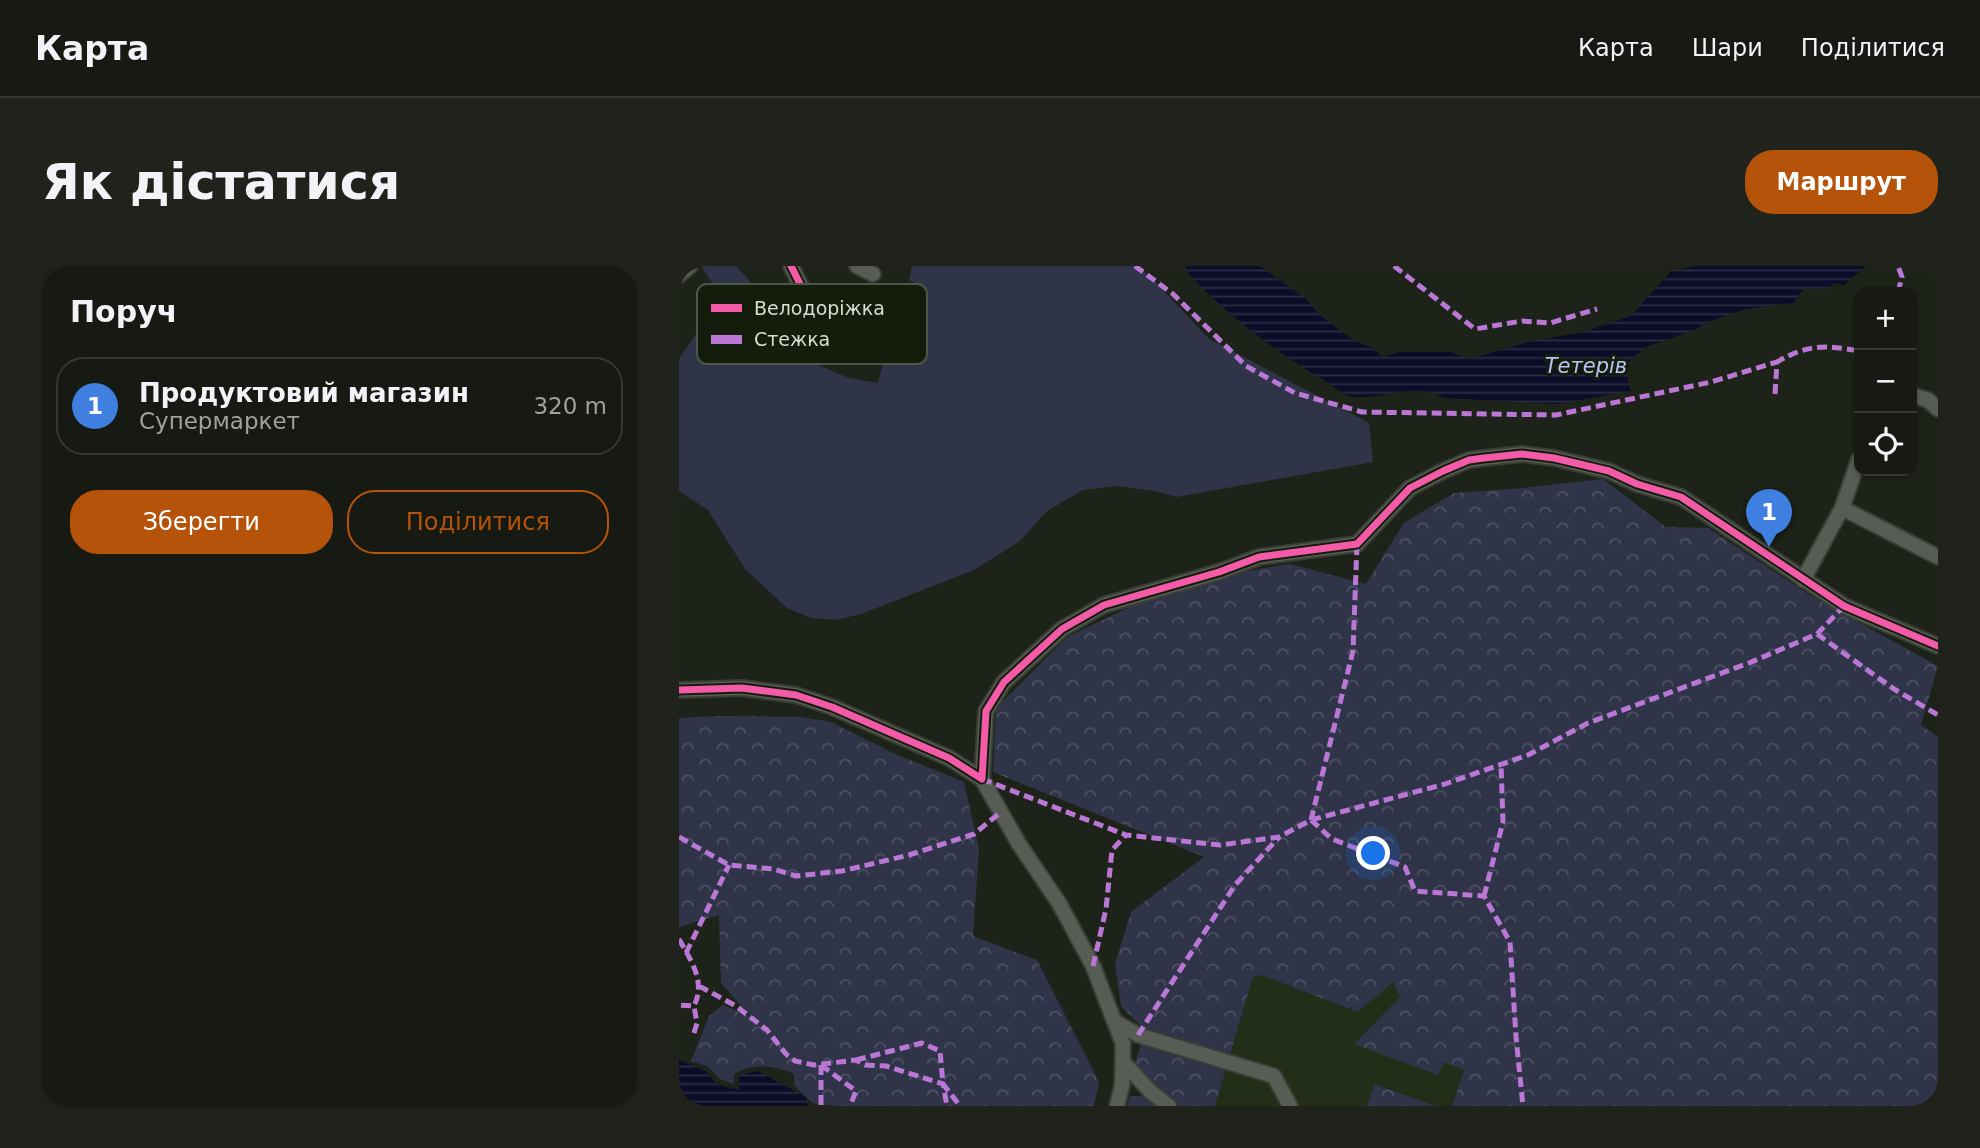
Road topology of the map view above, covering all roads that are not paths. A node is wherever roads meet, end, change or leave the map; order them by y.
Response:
1 (690, 266) edge
2 (791, 266) edge
3 (856, 266) edge
4 (873, 274) dead end
5 (679, 275) edge
6 (800, 284) edge
7 (1917, 397) edge
8 (1938, 409) edge
9 (1854, 473) edge
10 (1842, 508) junction
11 (1938, 557) edge
12 (1803, 580) junction
13 (1938, 646) edge
14 (679, 690) edge
15 (982, 779) junction
16 (1114, 1021) junction
17 (1123, 1062) junction
18 (1117, 1106) edge
19 (1169, 1106) edge
20 (1290, 1106) edge

1 - 5 street
2 - 6 street
3 - 4 street
7 - 8 street
9 - 10 street
10 - 11 street
10 - 12 street
12 - 13 street
12 - 15 street
14 - 15 street
15 - 16 street
16 - 17 street
16 - 20 street
17 - 18 street
17 - 19 street

